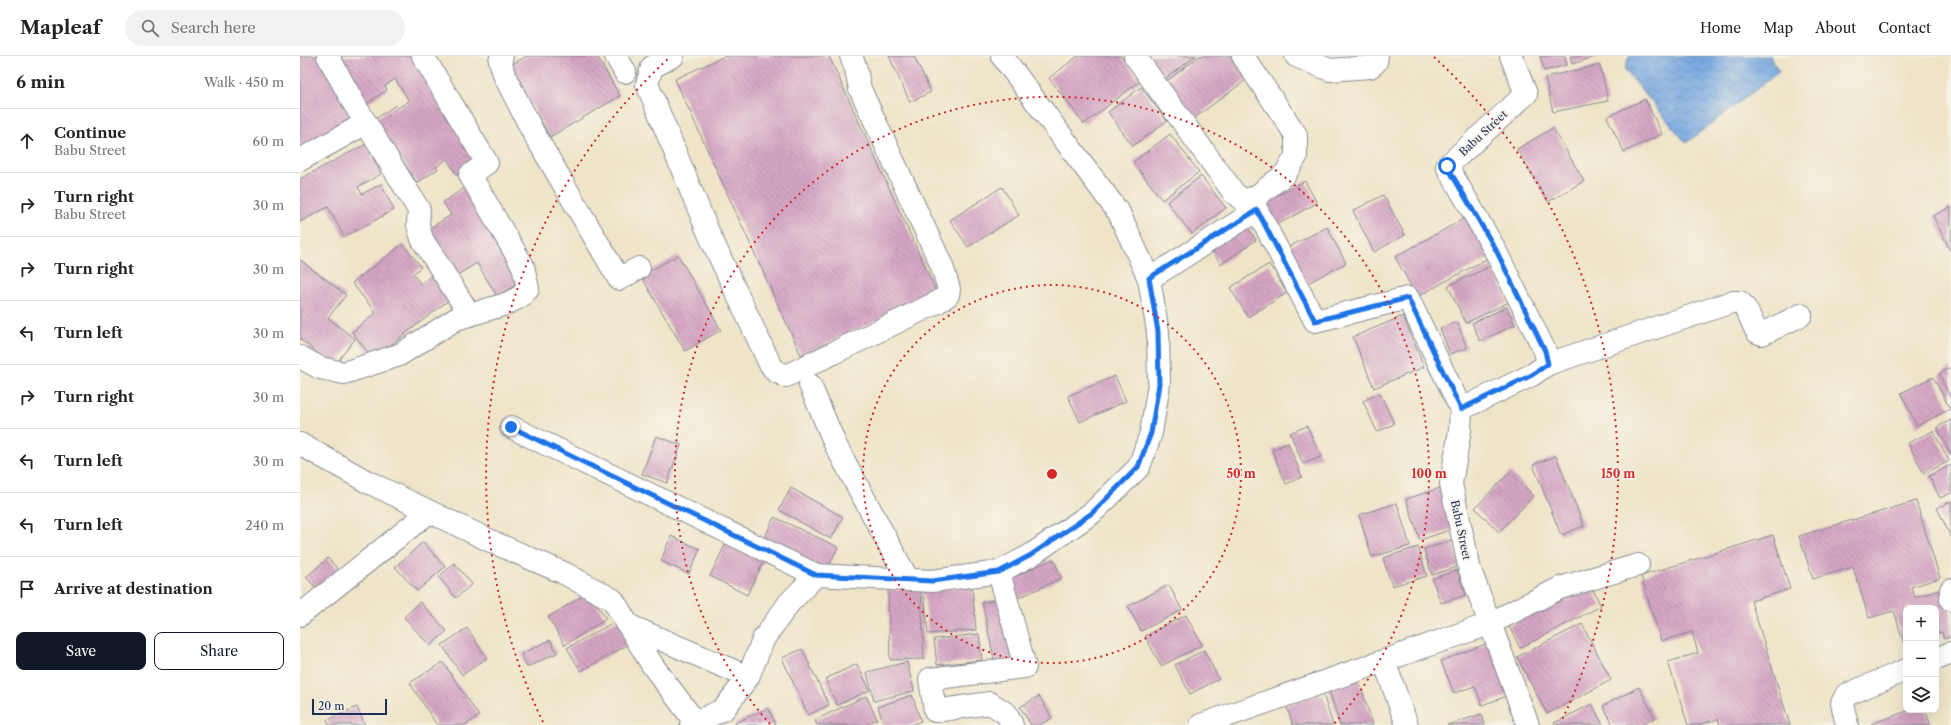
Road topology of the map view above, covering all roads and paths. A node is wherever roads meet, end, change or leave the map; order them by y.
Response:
1 (328, 56) edge
2 (423, 56) edge
3 (502, 56) edge
4 (673, 56) edge
5 (851, 56) edge
6 (1002, 56) edge
7 (1135, 56) edge
8 (1243, 56) edge
9 (1296, 56) edge
10 (1376, 56) edge
11 (1511, 56) edge
12 (366, 123) junction
13 (300, 160) edge
14 (639, 268) dead end
15 (1149, 278) junction
16 (470, 315) junction
17 (1801, 315) dead end
18 (300, 357) edge
19 (1548, 364) junction
20 (810, 385) dead end
21 (1461, 409) junction
22 (511, 427) dead end
23 (300, 444) edge
24 (429, 512) junction
25 (1638, 565) dead end
26 (999, 572) junction
27 (816, 575) junction
28 (908, 580) junction
29 (1951, 590) edge
30 (1951, 600) edge
31 (300, 615) edge
32 (1489, 624) junction
33 (628, 625) junction
34 (1951, 653) edge
35 (1939, 658) edge
36 (1384, 661) junction
37 (1903, 671) edge
38 (748, 677) junction
39 (694, 724) edge
40 (1012, 725) edge
41 (1201, 725) edge
42 (1407, 725) edge
43 (1528, 725) edge
44 (1847, 725) edge

1 - 12 street
2 - 16 street
3 - 14 street
4 - 5 street
6 - 15 street
7 - 8 street
9 - 10 street
11 - 19 street, Babu Street
12 - 13 street
12 - 16 street
15 - 21 street
15 - 26 street
16 - 18 street
17 - 19 street
19 - 21 street
20 - 28 street
21 - 32 street, Babu Street
22 - 27 street
23 - 24 street
24 - 31 street
24 - 33 street
25 - 32 street
26 - 28 street
26 - 40 street
27 - 28 street
27 - 38 street
29 - 30 street
32 - 36 street
32 - 43 street, Babu Street
33 - 38 street
33 - 39 street
34 - 35 street
36 - 41 street
36 - 42 street
37 - 44 street
38 - 39 street

